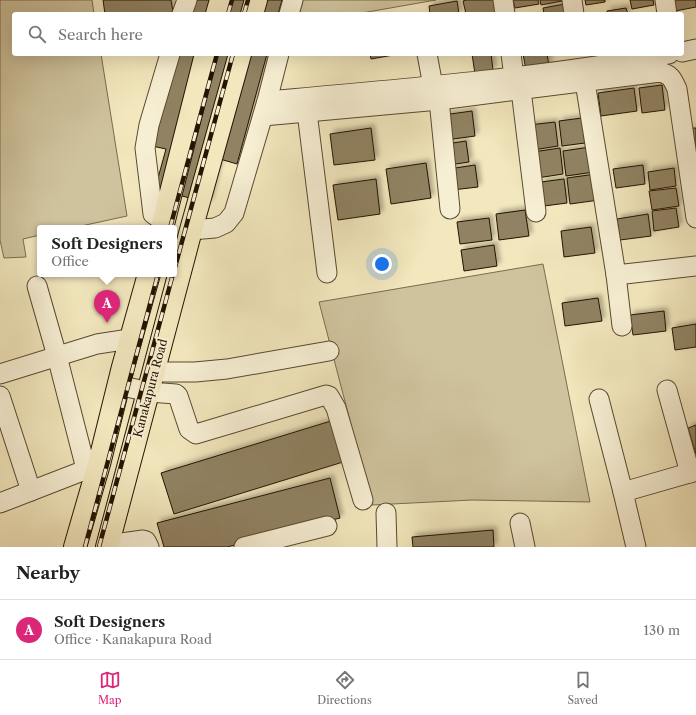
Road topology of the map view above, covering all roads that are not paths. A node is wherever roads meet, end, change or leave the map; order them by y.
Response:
1 (187, 0) edge
2 (221, 0) edge
3 (256, 0) edge
4 (293, 0) edge
5 (503, 0) edge
6 (572, 0) edge
7 (665, 0) edge
8 (183, 12) edge
9 (218, 12) edge
10 (253, 12) edge
11 (290, 12) edge
12 (505, 12) edge
13 (574, 12) edge
14 (667, 12) edge
15 (696, 50) edge
16 (684, 52) edge
17 (169, 56) edge
18 (205, 56) edge
19 (239, 56) edge
20 (278, 56) edge
21 (427, 56) edge
22 (511, 56) edge
23 (657, 56) edge
24 (582, 68) edge
25 (518, 84) junction
26 (436, 93) junction
27 (265, 109) junction
28 (307, 112) junction
29 (450, 209) dead end
30 (536, 212) dead end
31 (696, 218) edge
32 (162, 225) edge
33 (191, 230) junction
34 (696, 266) edge
35 (327, 273) dead end
36 (616, 275) junction
37 (148, 277) edge
38 (37, 286) dead end
39 (622, 326) dead end
40 (131, 342) junction
41 (329, 351) dead end
42 (57, 356) junction
43 (0, 374) edge
44 (152, 382) junction
45 (118, 385) junction
46 (666, 390) dead end
47 (0, 396) edge
48 (599, 399) dead end
49 (92, 467) junction
50 (693, 472) edge
51 (31, 491) junction
52 (623, 492) junction
53 (363, 500) dead end
54 (0, 503) edge
55 (386, 513) dead end
56 (520, 523) dead end
57 (327, 526) dead end
58 (107, 546) edge
59 (75, 547) edge
60 (149, 547) edge
61 (244, 547) edge
62 (387, 547) edge
63 (525, 547) edge
64 (636, 547) edge

1 - 8 street
2 - 9 highway
3 - 10 highway
4 - 11 street
5 - 12 street
6 - 13 street
7 - 14 street
15 - 16 street
17 - 32 street
18 - 32 highway
19 - 33 highway, Kanakapura Road
20 - 27 street
21 - 26 street
22 - 25 street
23 - 24 street
24 - 25 street
24 - 31 street
24 - 36 street
25 - 26 street
25 - 30 street
26 - 27 street
26 - 28 street
26 - 29 street
27 - 28 street
27 - 33 street
28 - 35 street
33 - 44 highway, Kanakapura Road
34 - 36 street
36 - 39 street
37 - 40 highway
38 - 42 street
40 - 42 street
40 - 45 highway
41 - 44 street
42 - 43 street
42 - 49 street
44 - 45 street
44 - 53 street
44 - 58 highway, Kanakapura Road
45 - 49 highway
46 - 50 street
47 - 51 street
48 - 52 street
49 - 51 street
49 - 59 highway
50 - 52 street
51 - 54 street
52 - 64 street
55 - 62 street
56 - 63 street
57 - 61 street
58 - 60 street

